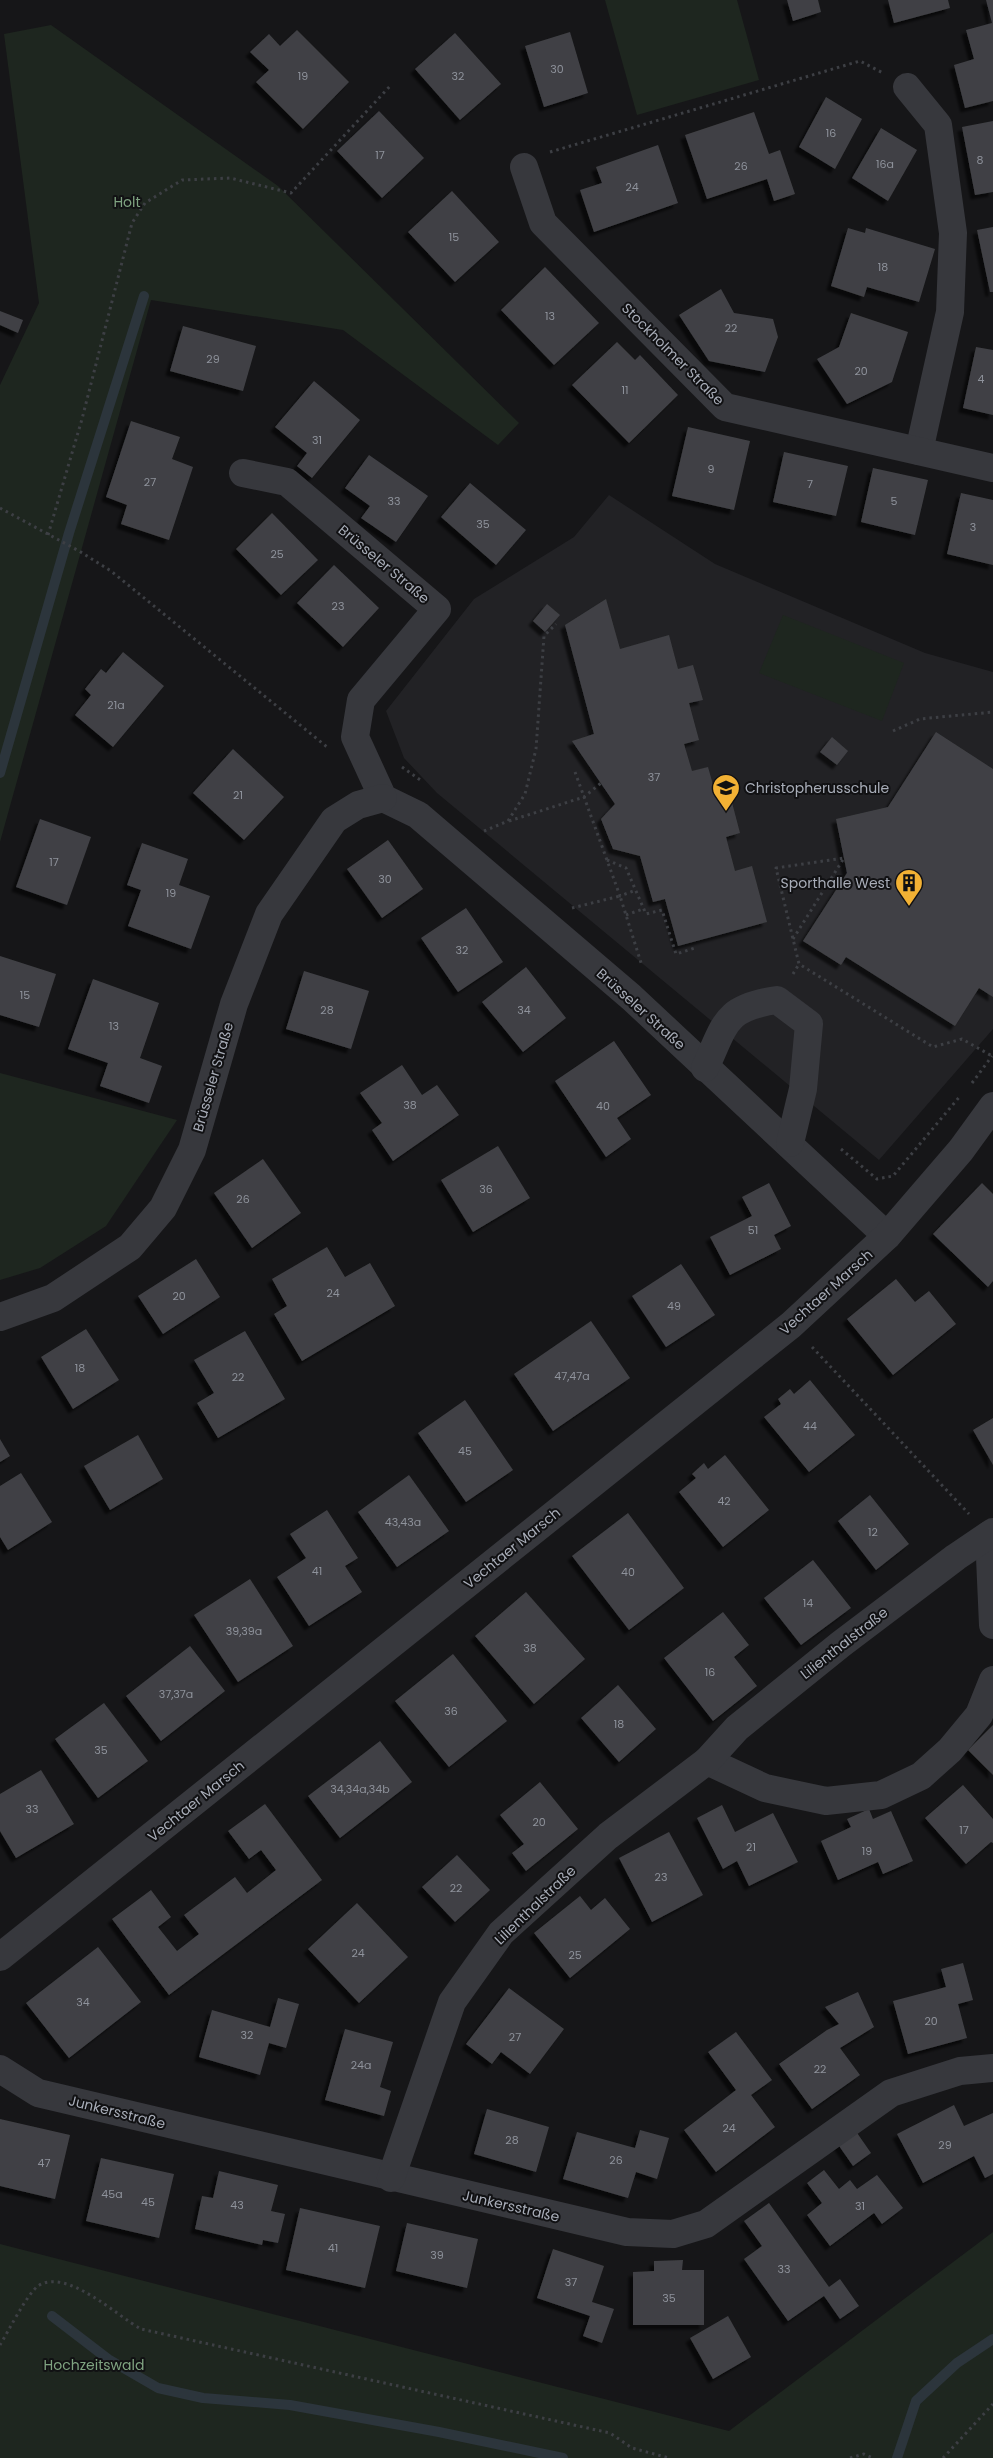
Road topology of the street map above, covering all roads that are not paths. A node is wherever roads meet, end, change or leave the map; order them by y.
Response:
1 (907, 87) road end
2 (524, 167) road end
3 (919, 451) junction
4 (993, 468) edge
5 (243, 473) dead end
6 (383, 798) junction
7 (705, 1068) junction
8 (993, 1106) edge
9 (790, 1143) junction
10 (887, 1236) junction
11 (0, 1317) edge
12 (991, 1534) edge
13 (993, 1626) edge
14 (993, 1680) edge
15 (707, 1761) junction
16 (0, 1957) edge
17 (993, 2068) edge
18 (0, 2069) edge
19 (391, 2178) junction

1 - 3 street
2 - 3 street, Stockholmer Straße
3 - 4 street, Stockholmer Straße
5 - 6 street, Brüsseler Straße
6 - 7 street, Brüsseler Straße
6 - 11 street, Brüsseler Straße
7 - 9 street, Brüsseler Straße
7 - 9 street
8 - 10 street, Vechtaer Marsch
9 - 10 street, Brüsseler Straße
10 - 16 street, Vechtaer Marsch
12 - 13 street
12 - 15 street, Lilienthalstraße
14 - 15 street
15 - 19 street, Lilienthalstraße
17 - 19 street, Junkersstraße
18 - 19 street, Junkersstraße

